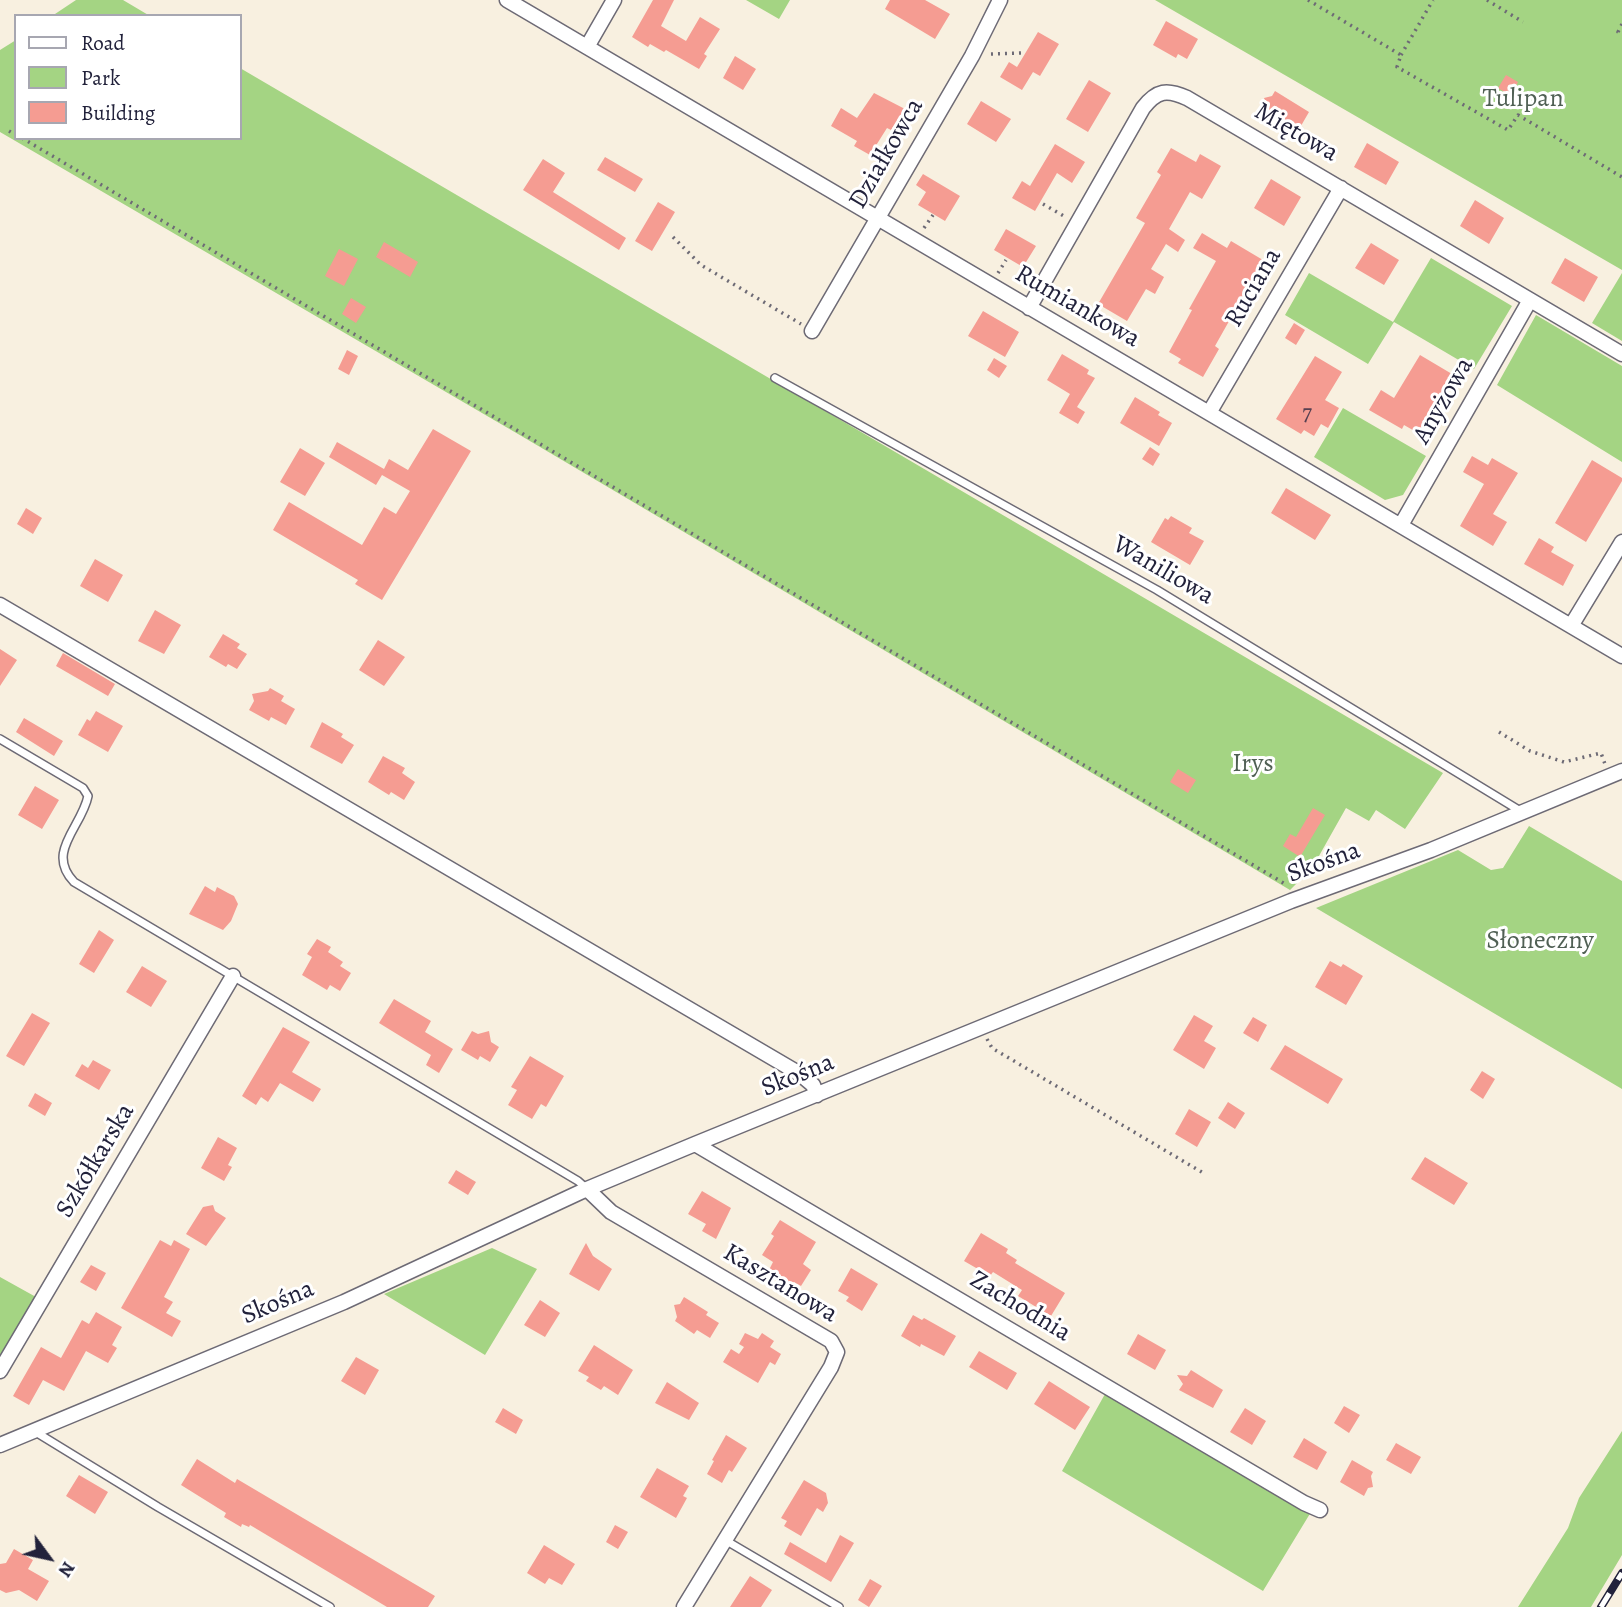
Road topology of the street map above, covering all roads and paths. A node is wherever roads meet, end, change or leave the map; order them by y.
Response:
1 (507, 0) edge
2 (614, 0) edge
3 (1000, 0) edge
4 (1308, 0) edge
5 (1433, 0) edge
6 (1487, 0) edge
7 (1523, 22) dead end
8 (1622, 24) edge
9 (1622, 34) edge
10 (978, 45) junction
11 (587, 47) junction
12 (1021, 53) dead end
13 (1401, 55) junction
14 (9, 131) dead end
15 (14, 134) edge
16 (25, 140) edge
17 (1622, 177) edge
18 (1341, 188) junction
19 (1043, 204) dead end
20 (877, 218) junction
21 (1078, 224) junction
22 (673, 237) dead end
23 (1530, 300) junction
24 (1029, 307) junction
25 (812, 331) joint
26 (1622, 354) edge
27 (775, 378) dead end
28 (1209, 413) junction
29 (1401, 526) junction
30 (1622, 542) edge
31 (0, 605) edge
32 (1572, 626) junction
33 (1622, 656) edge
34 (1499, 732) dead end
35 (0, 739) edge
36 (1616, 773) edge
37 (1523, 812) junction
38 (1287, 885) dead end
39 (233, 976) junction
40 (982, 1028) junction
41 (817, 1095) junction
42 (695, 1144) junction
43 (1205, 1174) dead end
44 (587, 1189) junction
45 (0, 1371) edge
46 (34, 1431) junction
47 (0, 1444) edge
48 (1320, 1510) dead end
49 (725, 1539) junction
50 (330, 1607) edge
51 (684, 1607) edge
52 (839, 1607) edge

1 - 11 street, Rumiankowa
2 - 11 street
3 - 10 street, Działkowca
4 - 13 path
5 - 13 path
6 - 7 path
8 - 9 path
10 - 12 path
10 - 20 street, Działkowca
11 - 20 street, Rumiankowa
13 - 17 path
14 - 15 path
16 - 38 path
18 - 21 street, Miętowa
18 - 23 street, Miętowa
18 - 28 street, Ruciana
19 - 21 path
20 - 24 street, Rumiankowa
20 - 25 street, Działkowca
21 - 24 street, Miętowa
22 - 25 path
23 - 26 street, Miętowa
23 - 29 street, Anyżowa
24 - 28 street, Rumiankowa
27 - 37 lane, Waniliowa
28 - 29 street, Rumiankowa
29 - 32 street, Rumiankowa
30 - 32 street
31 - 41 street
32 - 33 street, Rumiankowa
34 - 36 path
35 - 39 lane
36 - 37 street, Skośna
37 - 40 street, Skośna
39 - 44 lane
39 - 45 street, Szkółkarska
40 - 41 street, Skośna
40 - 43 path
41 - 42 street, Skośna
42 - 44 street, Skośna
42 - 48 street, Zachodnia
44 - 46 street, Skośna
44 - 49 street, Kasztanowa
46 - 47 street, Skośna
46 - 50 lane
49 - 51 street, Kasztanowa
49 - 52 lane

